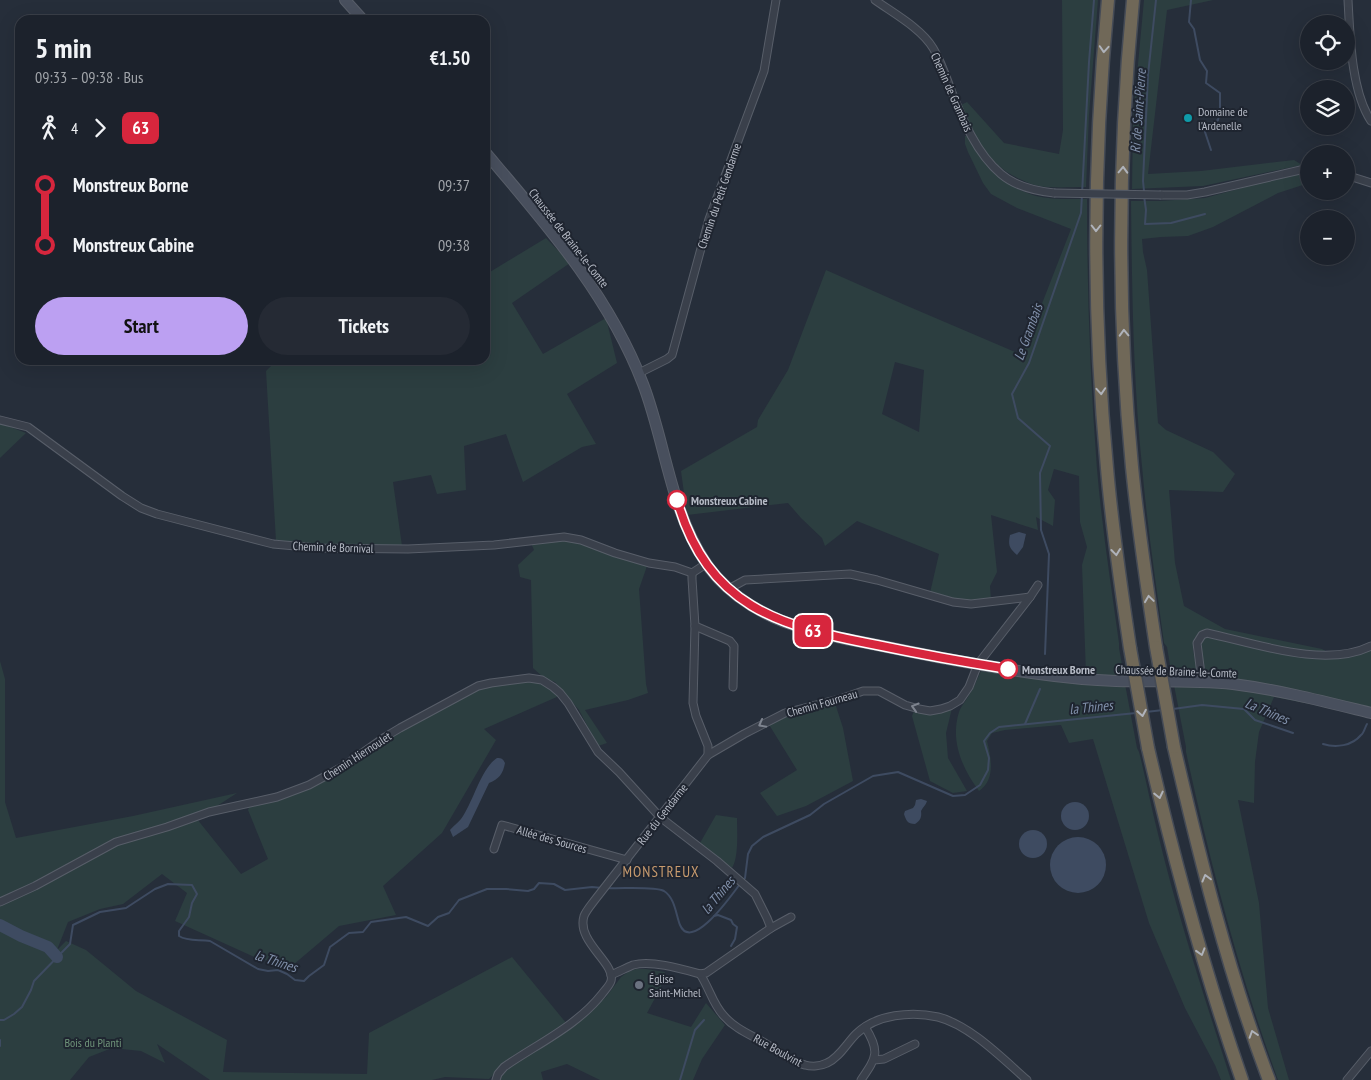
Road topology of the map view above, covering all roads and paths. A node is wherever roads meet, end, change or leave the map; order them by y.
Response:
1 (345, 0) edge
2 (776, 0) edge
3 (875, 0) edge
4 (1108, 0) edge
5 (1133, 0) edge
6 (1348, 0) edge
7 (358, 15) edge
8 (1371, 120) edge
9 (490, 158) edge
10 (1300, 170) edge
11 (1355, 178) edge
12 (1371, 183) edge
13 (639, 373) junction
14 (0, 420) edge
15 (706, 564) junction
16 (692, 573) junction
17 (1038, 585) dead end
18 (730, 590) junction
19 (1030, 597) junction
20 (695, 626) junction
21 (1371, 646) edge
22 (978, 664) junction
23 (1202, 682) junction
24 (733, 687) dead end
25 (1371, 713) edge
26 (708, 755) junction
27 (660, 817) junction
28 (494, 849) dead end
29 (627, 860) junction
30 (0, 902) edge
31 (791, 917) dead end
32 (771, 928) junction
33 (700, 974) junction
34 (611, 975) junction
35 (865, 1027) junction
36 (915, 1044) dead end
37 (1371, 1051) edge
38 (874, 1060) junction
39 (1367, 1061) edge
40 (496, 1080) edge
41 (861, 1080) edge
42 (1027, 1080) edge
43 (1242, 1080) edge
44 (1268, 1080) edge
45 (1347, 1080) edge

1 - 7 main road
2 - 13 street, Chemin du Petit Gendarme
3 - 10 street, Chemin de Grambais, bridge
4 -> 43 highway, bridge
44 -> 5 highway, bridge
6 - 8 street
9 - 13 main road, Chaussée de Braine-le-Comte
11 - 12 street
13 - 15 main road, Chaussée de Braine-le-Comte
14 - 16 street, Chemin de Bornival
15 - 16 street
15 - 18 main road, Chaussée de Braine-le-Comte
16 - 20 street
17 - 19 street
18 - 19 street
18 - 22 main road, Chaussée de Braine-le-Comte
19 - 22 street
20 - 24 street
20 - 26 street
21 - 23 street
22 - 23 main road, Chaussée de Braine-le-Comte
22 -> 26 street, Chemin Fourneau
23 - 25 main road, Chaussée de Braine-le-Comte
26 - 27 street, Rue du Gendarme
27 - 29 street, Rue du Gendarme
27 - 30 street, Chemin Hiernoulet
27 - 32 street, Chemin Hiernoulet
28 - 29 street, Allée des Sources
29 - 34 street, Rue du Gendarme
31 - 32 street
32 - 33 street
33 - 34 street
33 - 35 street, Rue Boulvint
34 - 40 street
35 - 38 street
35 - 42 street, Rue Boulvint
36 - 38 street
37 - 39 street
38 - 41 street
39 - 45 street

